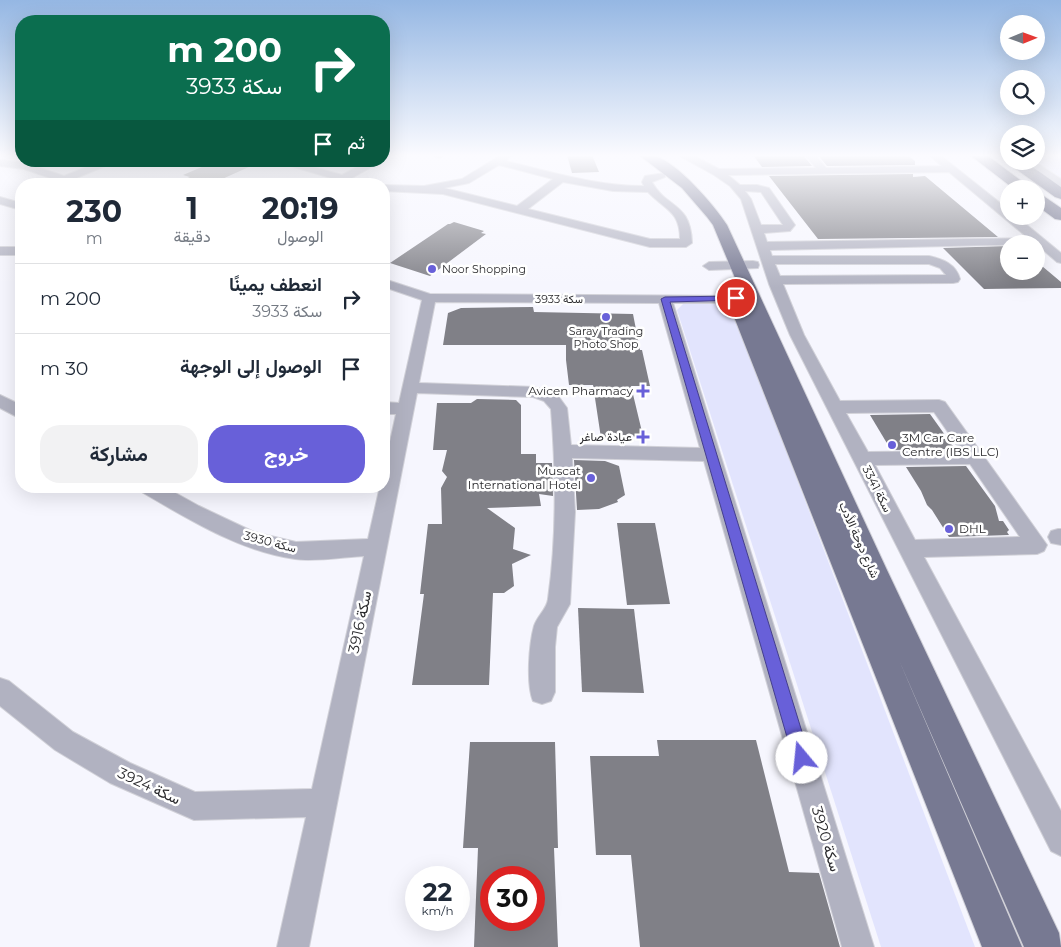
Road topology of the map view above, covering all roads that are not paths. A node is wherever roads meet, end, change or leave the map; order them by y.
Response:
1 (477, 199) edge
2 (533, 199) edge
3 (667, 199) edge
4 (701, 199) edge
5 (746, 199) edge
6 (772, 199) edge
7 (989, 199) edge
8 (0, 200) edge
9 (1045, 204) edge
10 (15, 205) edge
11 (1000, 209) edge
12 (519, 210) junction
13 (1061, 215) edge
14 (1020, 225) edge
15 (1032, 235) edge
16 (1000, 243) edge
17 (1045, 246) edge
18 (15, 251) edge
19 (0, 252) edge
20 (744, 257) junction
21 (1061, 259) edge
22 (775, 280) junction
23 (390, 285) edge
24 (429, 298) junction
25 (736, 298) junction
26 (665, 299) junction
27 (0, 400) edge
28 (400, 401) edge
29 (834, 407) junction
30 (15, 409) edge
31 (563, 451) junction
32 (712, 455) junction
33 (974, 457) junction
34 (861, 459) junction
35 (390, 462) edge
36 (159, 493) edge
37 (385, 493) edge
38 (376, 547) junction
39 (908, 549) junction
40 (0, 690) edge
41 (542, 692) dead end
42 (322, 802) junction
43 (1061, 841) edge
44 (293, 947) edge
45 (858, 947) edge
46 (1002, 947) edge
47 (1045, 947) edge

1 - 12 street
2 - 12 street
3 - 12 street
4 - 20 main road, شارع دوحة الأدب
5 - 20 street, سكة 3341
6 - 20 street
7 - 11 street
8 - 10 street
9 - 13 highway
14 - 15 street
16 - 20 street
17 - 21 street
18 - 19 street
20 - 22 street, سكة 3341
20 - 22 street
20 - 25 main road, شارع دوحة الأدب
20 - 47 main road, شارع دوحة الأدب
22 - 29 street, سكة 3341
23 - 24 street, سكة 3933
24 - 26 street, سكة 3933
24 - 28 street, سكة 3916
25 - 26 street, سكة 3933
25 - 46 main road, شارع دوحة الأدب
26 - 32 street, سكة 3920
27 - 30 street
28 - 31 street
28 - 35 street, سكة 3916
29 - 33 street
29 - 34 street, سكة 3341
31 - 32 street
31 - 41 street
32 - 45 street, سكة 3920
33 - 34 street
33 - 39 street
34 - 39 street, سكة 3341
36 - 38 street, سكة 3930
37 - 38 street, سكة 3916
38 - 42 street, سكة 3916
39 - 43 street, سكة 3341
40 - 42 street, سكة 3924
42 - 44 street, سكة 3916

